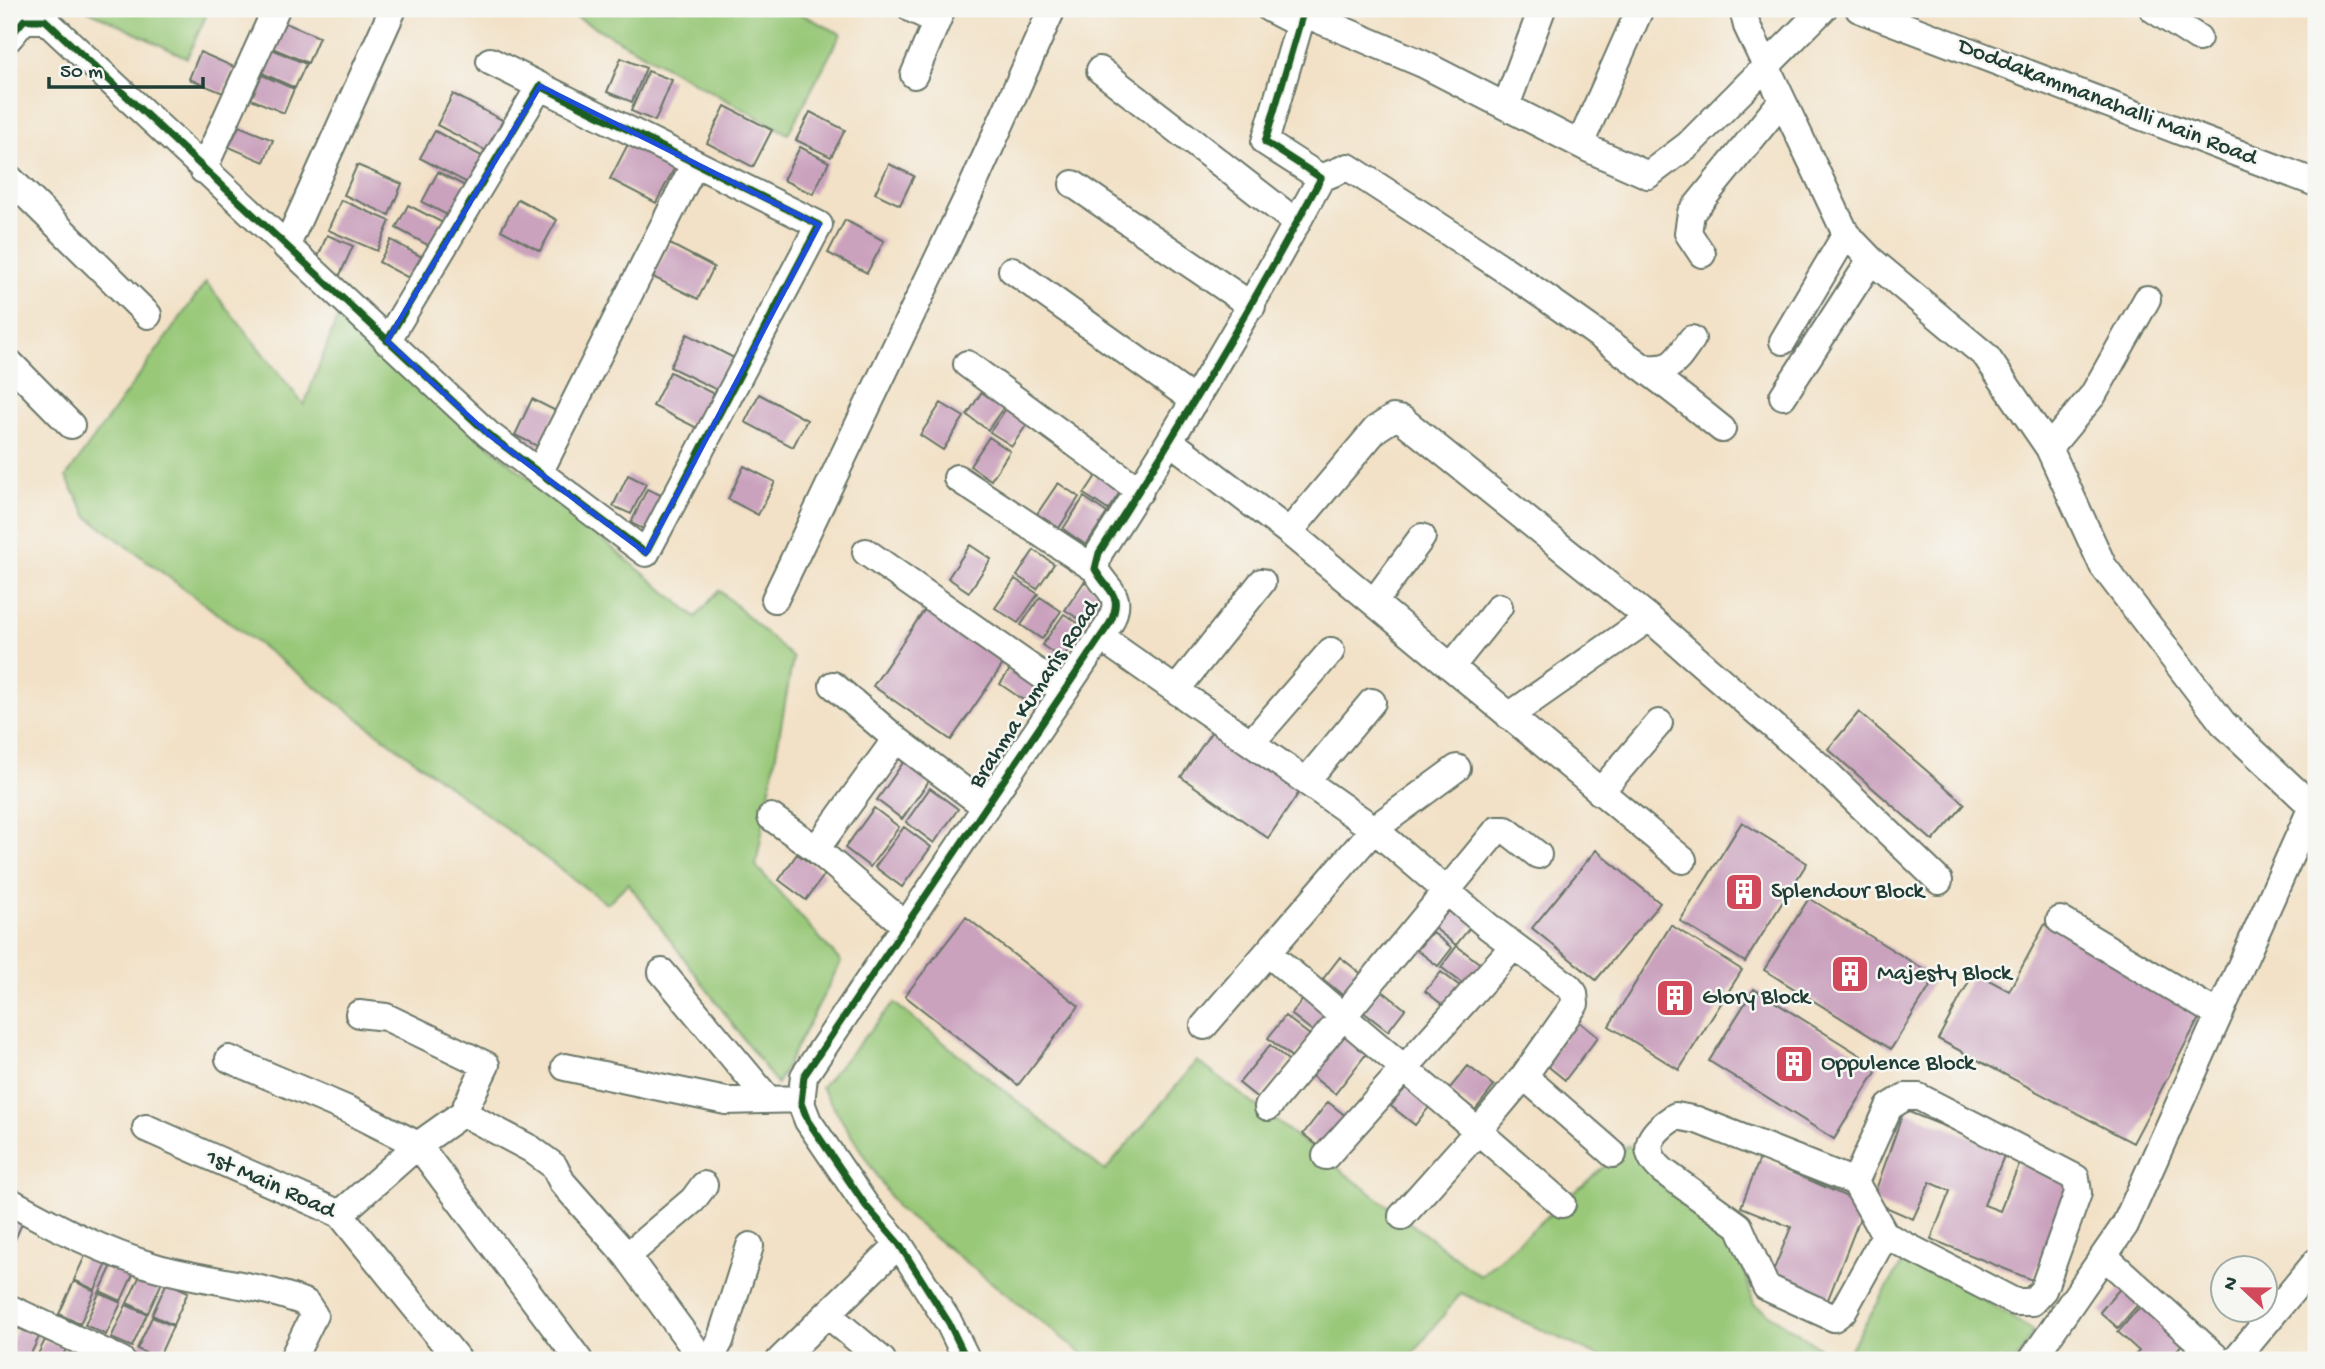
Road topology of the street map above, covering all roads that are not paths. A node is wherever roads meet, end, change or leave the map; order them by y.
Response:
1 (276, 9) edge
2 (393, 9) edge
3 (912, 9) edge
4 (1052, 9) edge
5 (1270, 9) edge
6 (1542, 9) edge
7 (1640, 9) edge
8 (1743, 9) edge
9 (1823, 9) edge
10 (1859, 9) edge
11 (2153, 9) edge
12 (940, 15) edge
13 (1302, 15) edge
14 (1900, 16) edge
15 (9, 38) edge
16 (2198, 38) dead end
17 (490, 61) dead end
18 (1766, 68) junction
19 (1100, 70) dead end
20 (914, 75) dead end
21 (540, 86) junction
22 (1782, 101) junction
23 (1506, 106) junction
24 (1580, 144) junction
25 (695, 163) junction
26 (203, 170) junction
27 (9, 178) edge
28 (1321, 178) junction
29 (2316, 183) edge
30 (1073, 184) dead end
31 (1297, 223) junction
32 (1846, 233) junction
33 (286, 247) junction
34 (1702, 254) dead end
35 (1871, 260) junction
36 (1012, 270) dead end
37 (2147, 299) dead end
38 (1252, 306) junction
39 (148, 315) dead end
40 (1692, 339) dead end
41 (387, 341) junction
42 (1783, 341) dead end
43 (9, 362) edge
44 (967, 364) dead end
45 (1647, 368) junction
46 (1783, 396) dead end
47 (1195, 401) junction
48 (71, 425) dead end
49 (1722, 429) dead end
50 (1171, 442) junction
51 (2049, 448) junction
52 (539, 473) junction
53 (957, 478) dead end
54 (1140, 491) junction
55 (1289, 532) junction
56 (1422, 537) dead end
57 (866, 552) dead end
58 (1095, 569) junction
59 (1262, 582) dead end
60 (775, 599) dead end
61 (1374, 602) junction
62 (1499, 607) dead end
63 (1649, 618) junction
64 (1100, 637) junction
65 (1331, 651) dead end
66 (1451, 667) junction
67 (833, 685) dead end
68 (1177, 690) junction
69 (1063, 691) junction
70 (1372, 702) dead end
71 (1509, 716) junction
72 (1660, 723) dead end
73 (896, 739) junction
74 (1251, 743) junction
75 (1457, 768) dead end
76 (1306, 781) junction
77 (1600, 792) junction
78 (986, 807) junction
79 (2314, 808) edge
80 (771, 817) dead end
81 (1374, 830) junction
82 (816, 849) junction
83 (1538, 855) dead end
84 (1683, 860) dead end
85 (1939, 881) dead end
86 (1447, 892) junction
87 (2060, 920) dead end
88 (906, 926) junction
89 (1513, 947) junction
90 (1268, 953) junction
91 (662, 972) dead end
92 (359, 1014) dead end
93 (2219, 1015) junction
94 (1342, 1017) junction
95 (1204, 1026) dead end
96 (229, 1059) dead end
97 (565, 1067) dead end
98 (1404, 1069) junction
99 (1524, 1076) junction
100 (802, 1099) junction
101 (768, 1100) junction
102 (1268, 1107) dead end
103 (463, 1113) junction
104 (146, 1128) dead end
105 (1478, 1131) junction
106 (418, 1145) junction
107 (1613, 1154) dead end
108 (1326, 1156) dead end
109 (1855, 1182) junction
110 (704, 1185) dead end
111 (9, 1201) edge
112 (1562, 1204) dead end
113 (340, 1214) junction
114 (1402, 1216) dead end
115 (1885, 1235) junction
116 (899, 1244) junction
117 (750, 1246) dead end
118 (627, 1256) junction
119 (2104, 1256) junction
120 (2316, 1262) edge
121 (2038, 1296) junction
122 (9, 1308) edge
123 (2064, 1313) junction
124 (827, 1314) junction
125 (121, 1360) edge
126 (292, 1360) edge
127 (458, 1360) edge
128 (579, 1360) edge
129 (703, 1360) edge
130 (709, 1360) edge
131 (780, 1360) edge
132 (882, 1360) edge
133 (967, 1360) edge
134 (2032, 1360) edge
135 (2219, 1360) edge
136 (2235, 1360) edge

1 - 26 street
2 - 33 street
3 - 12 street
4 - 60 street
5 - 13 street
6 - 23 street
7 - 24 street
8 - 18 street
9 - 18 street
10 - 14 street, Doddakammanahalli Main Road
11 - 16 street
12 - 20 street
13 - 23 street
13 - 28 street
14 - 29 street, Doddakammanahalli Main Road
15 - 26 street
17 - 21 street
18 - 22 street
18 - 24 street
19 - 31 street
21 - 25 street
21 - 41 street
22 - 32 street
22 - 34 street
23 - 24 street
25 - 52 street
25 - 52 street
26 - 33 street
27 - 39 street
28 - 31 street, Brahma Kumaris Road
28 - 45 street
30 - 38 street
31 - 38 street, Brahma Kumaris Road
32 - 35 street
32 - 42 street
33 - 41 street
35 - 46 street
35 - 51 street
36 - 47 street
37 - 51 street
38 - 47 street, Brahma Kumaris Road
40 - 45 street
41 - 52 street
43 - 48 street
44 - 54 street
45 - 49 street
47 - 50 street, Brahma Kumaris Road
50 - 54 street, Brahma Kumaris Road
50 - 55 street
51 - 79 street
53 - 58 street
54 - 58 street, Brahma Kumaris Road
55 - 61 street
55 - 63 street
56 - 61 street
57 - 69 street
58 - 64 street, Brahma Kumaris Road
59 - 68 street
61 - 66 street
62 - 66 street
63 - 71 street
63 - 85 street
64 - 68 street
64 - 69 street, Brahma Kumaris Road
65 - 74 street
66 - 71 street
67 - 73 street
68 - 74 street
69 - 78 street, Brahma Kumaris Road
70 - 76 street
71 - 77 street
72 - 77 street
73 - 78 street
73 - 82 street
74 - 76 street
75 - 81 street
76 - 81 street
77 - 84 street
78 - 88 street, Brahma Kumaris Road
79 - 93 street
80 - 82 street
81 - 86 street
81 - 90 street
82 - 88 street
83 - 86 street
86 - 89 street
86 - 94 street
87 - 93 street
88 - 100 street, Brahma Kumaris Road
89 - 98 street
89 - 99 street
90 - 94 street
90 - 95 street
91 - 101 street
92 - 103 street
93 - 119 street
94 - 98 street
94 - 102 street
96 - 106 street
97 - 101 street
98 - 105 street
98 - 108 street
99 - 105 street
99 - 107 street
100 - 101 street
100 - 116 street
103 - 106 street
103 - 118 street
104 - 113 street, 1st Main Road
105 - 112 street
105 - 114 street
106 - 113 street
106 - 128 street
109 - 115 street
109 - 115 street
109 - 121 street
110 - 118 street
111 - 126 street
113 - 127 street, 1st Main Road
115 - 121 street
116 - 124 street
116 - 133 street
117 - 130 street
118 - 129 street
119 - 123 street
119 - 135 street
120 - 136 street
121 - 123 street
122 - 125 street
123 - 134 street
124 - 131 street
124 - 132 street

